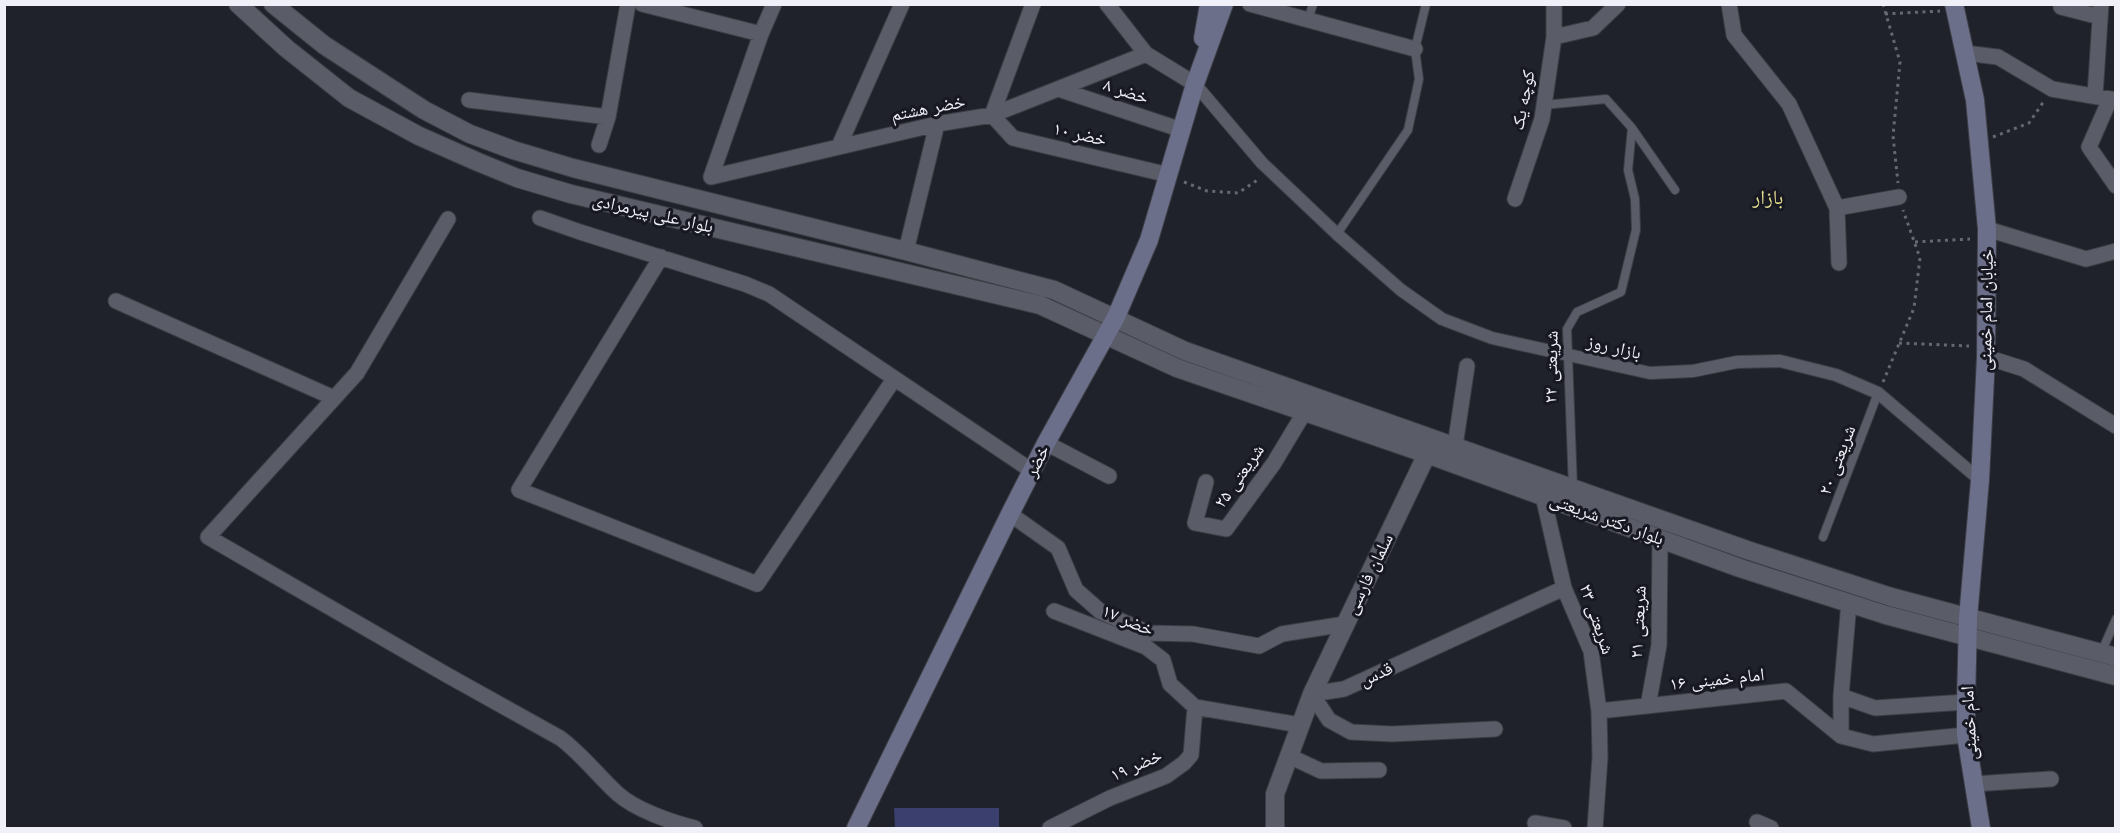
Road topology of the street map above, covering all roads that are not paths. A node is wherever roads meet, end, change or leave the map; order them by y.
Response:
1 (238, 4) edge
2 (273, 4) edge
3 (628, 4) edge
4 (642, 4) edge
5 (774, 4) edge
6 (902, 4) edge
7 (1033, 4) edge
8 (1107, 4) edge
9 (1209, 4) edge
10 (1224, 4) edge
11 (1250, 4) edge
12 (1312, 4) edge
13 (1426, 4) edge
14 (1554, 4) edge
15 (1618, 4) edge
16 (1729, 4) edge
17 (2061, 7) dead end
18 (1955, 8) edge
19 (2101, 11) edge
20 (1308, 20) junction
21 (761, 34) junction
22 (1554, 37) junction
23 (1415, 49) junction
24 (1965, 53) junction
25 (1146, 54) junction
26 (1195, 84) junction
27 (1058, 89) junction
28 (2107, 99) edge
29 (469, 100) dead end
30 (1544, 105) junction
31 (992, 115) junction
32 (608, 117) junction
33 (937, 124) junction
34 (1632, 128) junction
35 (1182, 130) junction
36 (599, 145) dead end
37 (839, 146) junction
38 (1169, 175) junction
39 (2115, 186) edge
40 (1676, 190) dead end
41 (1899, 197) dead end
42 (1515, 200) dead end
43 (1837, 208) junction
44 (540, 218) dead end
45 (448, 219) dead end
46 (1987, 233) junction
47 (1337, 234) junction
48 (906, 251) junction
49 (2115, 251) edge
50 (661, 257) junction
51 (1839, 262) dead end
52 (900, 272) junction
53 (116, 301) dead end
54 (1116, 317) junction
55 (1108, 335) junction
56 (1185, 351) junction
57 (1986, 352) junction
58 (1568, 355) junction
59 (1467, 366) dead end
60 (1177, 368) junction
61 (894, 379) junction
62 (1878, 393) junction
63 (334, 399) junction
64 (1304, 413) junction
65 (2115, 426) edge
66 (1046, 443) junction
67 (1455, 446) junction
68 (1427, 454) junction
69 (1032, 471) junction
70 (1109, 476) dead end
71 (1980, 480) junction
72 (1206, 482) dead end
73 (1573, 488) junction
74 (1543, 496) junction
75 (1010, 514) junction
76 (1823, 537) dead end
77 (1660, 539) junction
78 (1564, 588) junction
79 (1891, 597) junction
80 (1849, 602) junction
81 (1054, 611) dead end
82 (1886, 615) junction
83 (1968, 618) junction
84 (2115, 619) edge
85 (1345, 624) junction
86 (1967, 637) junction
87 (2108, 655) edge
88 (2115, 676) edge
89 (1312, 694) junction
90 (1841, 696) junction
91 (1966, 702) junction
92 (1648, 706) junction
93 (1195, 707) junction
94 (1599, 711) junction
95 (1300, 725) junction
96 (1495, 729) dead end
97 (1966, 735) junction
98 (1841, 736) junction
99 (1289, 756) junction
100 (1379, 770) dead end
101 (2051, 779) dead end
102 (1974, 784) junction
103 (1535, 823) dead end
104 (859, 825) edge
105 (695, 828) edge
106 (1050, 828) edge
107 (1275, 828) edge
108 (1564, 828) edge
109 (1595, 828) edge
110 (1981, 828) edge

1 - 52 street, بلوار علی پیرمرادی
2 - 48 street, بلوار علی پیرمرادی
3 - 32 street
4 - 21 street
5 - 21 street
6 - 37 street
7 - 31 street
8 - 25 street
9 - 26 main road, خضر
10 - 26 main road, خضر
11 - 20 street
12 - 20 lane
13 - 23 lane
14 - 22 street, کوچه یک
15 - 22 street
16 - 43 street
17 - 19 street
18 - 24 main road, خیابان امام خمینی
19 - 28 street
20 - 23 street
21 - 37 street, خضر هشتم
22 - 30 street, کوچه یک
23 - 47 lane
24 - 28 street
24 - 46 main road, خیابان امام خمینی
25 - 26 street
25 - 27 street, خضر هشتم
26 - 35 main road, خضر
26 - 47 street, بازار روز
27 - 31 street, خضر هشتم
27 - 35 street, خضر ۸
28 - 39 street
29 - 32 street
30 - 34 lane
30 - 42 street, کوچه یک
31 - 33 street, خضر هشتم
31 - 38 street, خضر ۱۰
32 - 36 street
33 - 37 street, خضر هشتم
33 - 48 street
34 - 40 lane
34 - 58 lane, شریعتی ۲۲
35 - 38 main road, خضر
38 - 54 main road, خضر
41 - 43 street
43 - 51 street
44 - 50 street
45 - 63 street
46 - 49 street
46 - 57 main road, خیابان امام خمینی
47 - 58 street, بازار روز
48 - 52 street
48 - 54 street, بلوار علی پیرمرادی
50 - 61 street
50 - 61 street
52 - 55 street, بلوار علی پیرمرادی
53 - 63 street
54 - 55 main road, خضر
54 - 56 street, بلوار دکتر شریعتی
55 - 60 street, بلوار دکتر شریعتی
55 - 66 main road, خضر
56 - 60 street
56 - 67 street, بلوار دکتر شریعتی
57 - 65 street
57 - 71 main road, خیابان امام خمینی
58 - 62 street, بازار روز
58 - 73 lane, شریعتی ۲۲
59 - 67 street
60 - 64 street, بلوار دکتر شریعتی
61 - 69 street
62 - 71 street, بازار روز
62 - 76 lane, شریعتی ۲۰
63 - 105 street
64 - 68 street, بلوار دکتر شریعتی
64 - 72 street, شریعتی ۲۵
66 - 69 main road, خضر
66 - 70 street
67 - 73 street, بلوار دکتر شریعتی
68 - 74 street, بلوار دکتر شریعتی
68 - 85 street, سلمان فارسی
69 - 75 main road, خضر
71 - 83 main road, خیابان امام خمینی
73 - 79 street, بلوار دکتر شریعتی
74 - 77 street, بلوار دکتر شریعتی
74 - 78 street, شریعتی ۲۳
75 - 85 street
75 - 104 main road, خضر
77 - 80 street, بلوار دکتر شریعتی
77 - 92 street, شریعتی ۲۱
78 - 89 street, قدس
78 - 94 street, شریعتی ۲۳
79 - 82 street
79 - 83 street, بلوار دکتر شریعتی
80 - 82 street, بلوار دکتر شریعتی
80 - 90 street
81 - 93 street, خضر ۱۷
82 - 86 street, بلوار دکتر شریعتی
83 - 86 main road, امام خمینی
83 - 87 street, بلوار دکتر شریعتی
84 - 87 lane
85 - 89 street, سلمان فارسی
86 - 88 street, بلوار دکتر شریعتی
86 - 91 main road, امام خمینی
89 - 95 street
89 - 96 street
90 - 91 street
90 - 98 street
91 - 97 main road, امام خمینی
92 - 94 street, امام خمینی ۱۶
92 - 98 street, امام خمینی ۱۶
93 - 95 street
93 - 106 street, خضر ۱۹
94 - 109 street, شریعتی ۲۳
95 - 99 street
97 - 98 street, امام خمینی ۱۶
97 - 102 main road, امام خمینی
99 - 100 street
99 - 107 street
101 - 102 street
102 - 110 main road, امام خمینی
103 - 108 street

